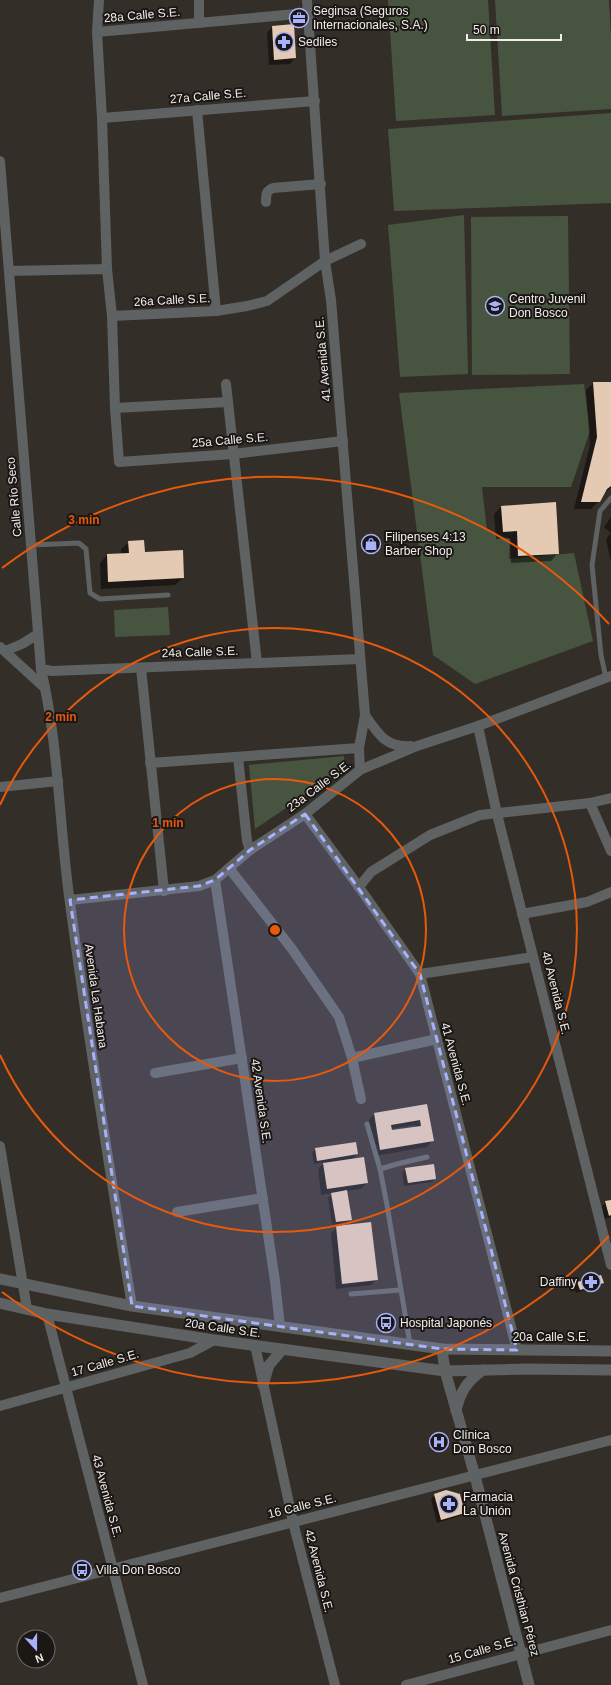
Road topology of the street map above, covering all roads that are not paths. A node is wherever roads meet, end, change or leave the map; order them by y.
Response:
1 (99, 0) edge
2 (199, 0) edge
3 (307, 0) edge
4 (308, 13) junction
5 (199, 23) junction
6 (98, 32) junction
7 (315, 101) junction
8 (197, 110) junction
9 (102, 118) junction
10 (0, 161) edge
11 (321, 184) junction
12 (266, 202) dead end
13 (361, 244) dead end
14 (326, 261) junction
15 (107, 269) junction
16 (9, 271) junction
17 (216, 311) junction
18 (112, 316) junction
19 (226, 384) dead end
20 (228, 402) junction
21 (115, 408) junction
22 (343, 441) junction
23 (233, 454) junction
24 (611, 498) edge
25 (31, 545) junction
26 (168, 595) dead end
27 (38, 634) junction
28 (2, 649) edge
29 (360, 659) junction
30 (257, 663) junction
31 (141, 668) junction
32 (41, 669) junction
33 (609, 677) edge
34 (45, 688) junction
35 (365, 715) junction
36 (478, 726) junction
37 (416, 746) junction
38 (359, 748) junction
39 (238, 757) junction
40 (150, 763) junction
41 (360, 770) junction
42 (58, 780) junction
43 (0, 787) edge
44 (611, 798) edge
45 (590, 803) junction
46 (306, 814) junction
47 (497, 814) junction
48 (250, 850) junction
49 (611, 851) edge
50 (229, 868) junction
51 (216, 880) junction
52 (359, 887) junction
53 (164, 891) junction
54 (611, 892) edge
55 (70, 900) junction
56 (522, 914) junction
57 (533, 957) junction
58 (420, 974) junction
59 (437, 1039) junction
60 (242, 1058) junction
61 (352, 1058) junction
62 (155, 1073) dead end
63 (361, 1099) dead end
64 (367, 1124) dead end
65 (0, 1146) edge
66 (427, 1157) dead end
67 (380, 1169) junction
68 (262, 1198) junction
69 (177, 1212) dead end
70 (611, 1265) edge
71 (0, 1279) edge
72 (23, 1284) junction
73 (400, 1290) junction
74 (351, 1294) dead end
75 (0, 1303) edge
76 (132, 1306) junction
77 (27, 1309) junction
78 (47, 1314) junction
79 (280, 1327) junction
80 (214, 1340) junction
81 (410, 1344) junction
82 (255, 1345) junction
83 (442, 1349) junction
84 (282, 1350) junction
85 (517, 1350) junction
86 (611, 1351) edge
87 (483, 1370) junction
88 (611, 1370) edge
89 (445, 1371) junction
90 (263, 1385) junction
91 (65, 1388) junction
92 (0, 1406) edge
93 (456, 1411) junction
94 (611, 1440) edge
95 (474, 1476) junction
96 (293, 1522) junction
97 (112, 1568) junction
98 (0, 1598) edge
99 (611, 1630) edge
100 (521, 1653) junction
101 (143, 1685) edge
102 (335, 1685) edge
103 (406, 1685) edge
104 (529, 1685) edge

1 - 6 street
2 - 5 street
3 - 4 street, 41 Avenida S.E.
4 - 5 street, 28a Calle S.E.
4 - 7 street, 41 Avenida S.E.
5 - 6 street, 28a Calle S.E.
6 - 9 street
7 - 8 street, 27a Calle S.E.
7 - 11 street, 41 Avenida S.E.
8 - 9 street, 27a Calle S.E.
8 - 17 street
9 - 15 street
10 - 16 street, Calle Río Seco
11 - 12 street
11 - 14 street, 41 Avenida S.E.
13 - 14 street, 26a Calle S.E.
14 - 17 street, 26a Calle S.E.
14 - 22 street, 41 Avenida S.E.
15 - 16 street
15 - 18 street
16 - 25 street, Calle Río Seco
17 - 18 street, 26a Calle S.E.
18 - 21 street
19 - 20 street
20 - 21 street
20 - 23 street
21 - 23 street, 25a Calle S.E.
22 - 23 street, 25a Calle S.E.
22 - 29 street, 41 Avenida S.E.
23 - 30 street
24 - 33 lane
25 - 26 lane
25 - 27 street, Calle Río Seco
27 - 28 street
27 - 32 street, Calle Río Seco
28 - 34 street
29 - 30 street, 24a Calle S.E.
29 - 35 street, 41 Avenida S.E.
30 - 31 street, 24a Calle S.E.
31 - 32 street, 24a Calle S.E.
31 - 40 street
32 - 34 street, Calle Río Seco
33 - 36 street, 23a Calle S.E.
34 - 42 street, Avenida La Habana
35 - 37 street, 41 Avenida S.E.
35 - 38 street, 41 Avenida S.E.
36 - 37 street, 23a Calle S.E.
36 - 47 street, 40 Avenida S.E.
37 - 41 street, 23a Calle S.E.
38 - 39 street
38 - 41 street, 41 Avenida S.E.
39 - 40 street
39 - 48 street
40 - 53 street
41 - 46 street, 23a Calle S.E.
42 - 43 street
42 - 55 street, Avenida La Habana
44 - 45 street
45 - 47 street
45 - 49 street
46 - 48 street, 23a Calle S.E.
46 - 52 street, 41 Avenida S.E.
47 - 52 street
47 - 56 street, 40 Avenida S.E.
48 - 50 street, 23a Calle S.E.
50 - 51 street, 23a Calle S.E.
50 - 61 street
51 - 53 street, 23a Calle S.E.
51 - 60 street, 42 Avenida S.E.
52 - 58 street, 41 Avenida S.E.
53 - 55 street, 23a Calle S.E.
54 - 56 street
55 - 76 street, Avenida La Habana
56 - 57 street, 40 Avenida S.E.
57 - 58 street
57 - 70 street, 40 Avenida S.E.
58 - 59 street, 41 Avenida S.E.
59 - 61 street
59 - 85 street, 41 Avenida S.E.
60 - 62 street
60 - 68 street, 42 Avenida S.E.
61 - 63 street
64 - 67 lane
65 - 72 street
66 - 67 lane
67 - 73 lane
68 - 69 street
68 - 79 street, 42 Avenida S.E.
71 - 72 street, 20a Calle S.E.
72 - 76 street, 20a Calle S.E.
72 - 77 street
73 - 74 lane
73 - 81 lane
75 - 77 street, 20a Calle S.E.
76 - 79 street, 20a Calle S.E.
77 - 78 street, 20a Calle S.E.
78 - 80 street, 20a Calle S.E.
78 - 91 street, 43 Avenida S.E.
79 - 81 street, 20a Calle S.E.
80 - 82 street, 20a Calle S.E.
80 - 91 street, 17 Calle S.E.
81 - 83 street, 20a Calle S.E.
82 - 84 street, 20a Calle S.E.
82 - 90 street, 42 Avenida S.E.
83 - 85 street, 20a Calle S.E.
83 - 89 street
84 - 89 street, 20a Calle S.E.
84 - 90 street
85 - 86 street, 20a Calle S.E.
87 - 88 street, 20a Calle S.E.
87 - 89 street, 20a Calle S.E.
87 - 93 street
89 - 93 street, Avenida Cristhian Pérez
90 - 96 street, 42 Avenida S.E.
91 - 92 street, 17 Calle S.E.
91 - 97 street, 43 Avenida S.E.
93 - 95 street, Avenida Cristhian Pérez
94 - 95 street, 16 Calle S.E.
95 - 96 street, 16 Calle S.E.
95 - 100 street, Avenida Cristhian Pérez
96 - 97 street, 16 Calle S.E.
96 - 102 street, 42 Avenida S.E.
97 - 98 street, 16 Calle S.E.
97 - 101 street, 43 Avenida S.E.
99 - 100 street, 15 Calle S.E.
100 - 103 street, 15 Calle S.E.
100 - 104 street, Avenida Cristhian Pérez

